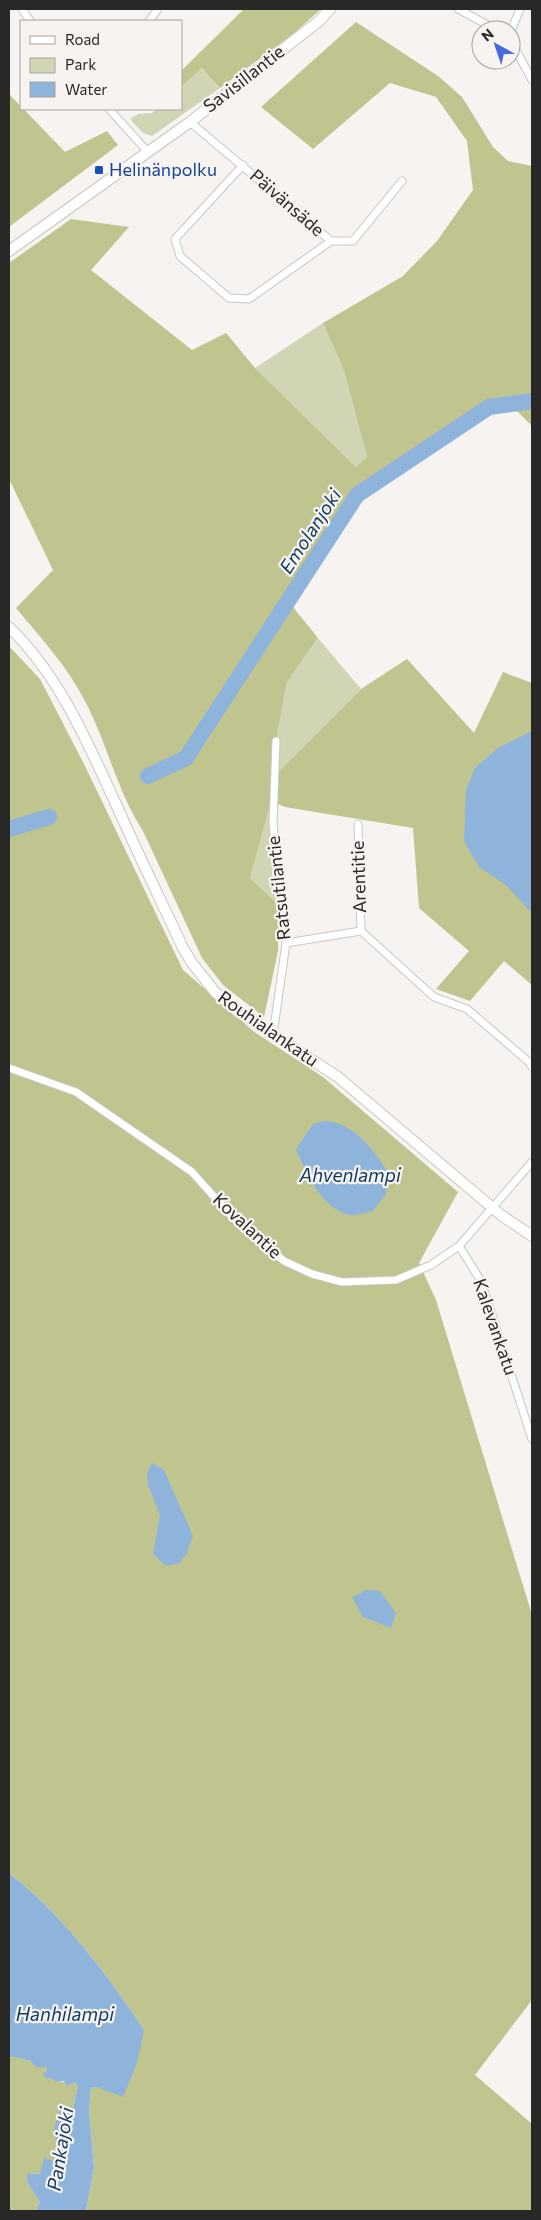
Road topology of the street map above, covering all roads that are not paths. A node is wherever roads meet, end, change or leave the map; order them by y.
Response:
1 (22, 9) edge
2 (158, 9) edge
3 (330, 9) edge
4 (458, 9) edge
5 (29, 20) edge
6 (150, 20) edge
7 (478, 20) edge
8 (521, 60) edge
9 (532, 80) edge
10 (110, 110) edge
11 (190, 122) junction
12 (147, 151) junction
13 (244, 165) junction
14 (402, 181) dead end
15 (331, 241) junction
16 (9, 251) edge
17 (9, 626) edge
18 (276, 741) dead end
19 (358, 824) dead end
20 (361, 931) junction
21 (286, 943) junction
22 (273, 1035) junction
23 (532, 1067) edge
24 (9, 1068) edge
25 (532, 1162) edge
26 (493, 1208) junction
27 (532, 1236) edge
28 (459, 1246) junction
29 (532, 1439) edge

1 - 5 street
2 - 6 street
3 - 11 street, Savisillantie
4 - 7 street
8 - 9 street
10 - 12 street
11 - 12 street, Savisillantie
11 - 13 street, Päivänsäde
12 - 16 street, Savisillantie
13 - 15 street, Päivänsäde
13 - 15 street
14 - 15 street, Päivänsäde
17 - 22 street, Rouhialankatu
18 - 21 street, Ratsutilantie
19 - 20 street, Arentitie
20 - 21 street
20 - 23 street
21 - 22 street, Ratsutilantie
22 - 26 street, Rouhialankatu
24 - 28 street, Kovalantie
25 - 26 street, Kovalantie
26 - 27 street, Rouhialankatu
26 - 28 street, Kovalantie
28 - 29 street, Kalevankatu

